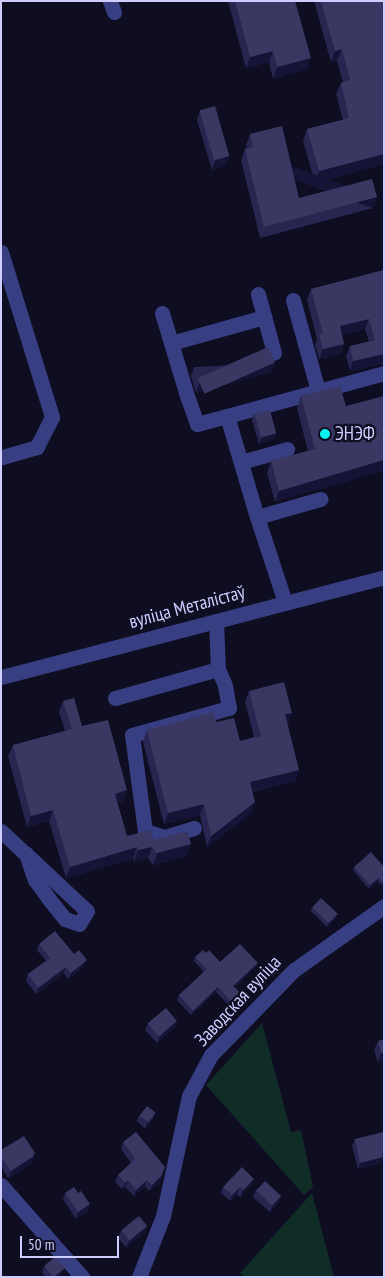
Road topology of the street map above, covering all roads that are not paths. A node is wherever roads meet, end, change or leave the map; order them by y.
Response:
1 (1, 252) edge
2 (258, 294) dead end
3 (293, 300) dead end
4 (162, 313) dead end
5 (264, 317) junction
6 (171, 343) junction
7 (274, 353) dead end
8 (384, 374) edge
9 (318, 391) junction
10 (227, 416) junction
11 (287, 449) dead end
12 (1, 457) edge
13 (242, 462) junction
14 (320, 500) dead end
15 (257, 518) junction
16 (384, 576) edge
17 (285, 602) junction
18 (216, 621) junction
19 (218, 670) junction
20 (1, 677) edge
21 (115, 698) dead end
22 (194, 828) dead end
23 (1, 831) edge
24 (26, 854) junction
25 (384, 906) edge
26 (1, 1185) edge
27 (82, 1277) edge
28 (139, 1277) edge

1 - 12 street
2 - 5 street
3 - 9 street
4 - 6 street
5 - 6 street
5 - 7 street
6 - 10 street
8 - 9 street
9 - 10 street
10 - 13 street
11 - 13 street
13 - 15 street
14 - 15 street
15 - 17 street
16 - 17 street, вуліца Металістаў
17 - 18 street, вуліца Металістаў
18 - 19 street
18 - 20 street, вуліца Металістаў
19 - 21 street
19 - 22 street
23 - 24 street
24 - 24 street
25 - 28 street, Заводская вуліца
26 - 27 street

